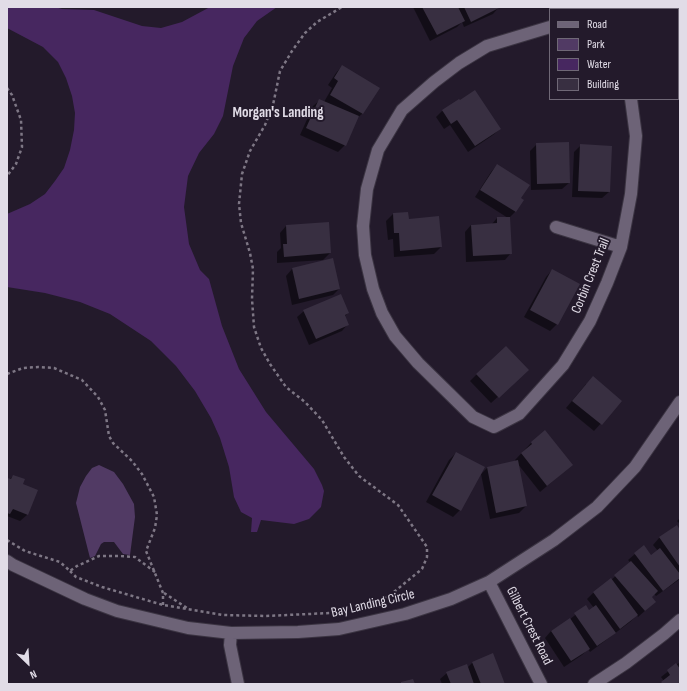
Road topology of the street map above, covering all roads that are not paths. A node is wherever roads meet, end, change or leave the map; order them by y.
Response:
1 (549, 27) edge
2 (630, 100) edge
3 (556, 227) dead end
4 (621, 247) junction
5 (680, 402) edge
6 (7, 561) edge
7 (489, 582) junction
8 (680, 620) edge
9 (231, 633) junction
10 (238, 684) edge
11 (541, 684) edge
12 (594, 684) edge

1 - 4 street, Corbin Crest Trail
2 - 4 street, Corbin Crest Trail
3 - 4 street
5 - 7 street, Bay Landing Circle
6 - 9 street, Bay Landing Circle
7 - 9 street, Bay Landing Circle
7 - 11 street, Gilbert Crest Road
8 - 12 street
9 - 10 street

